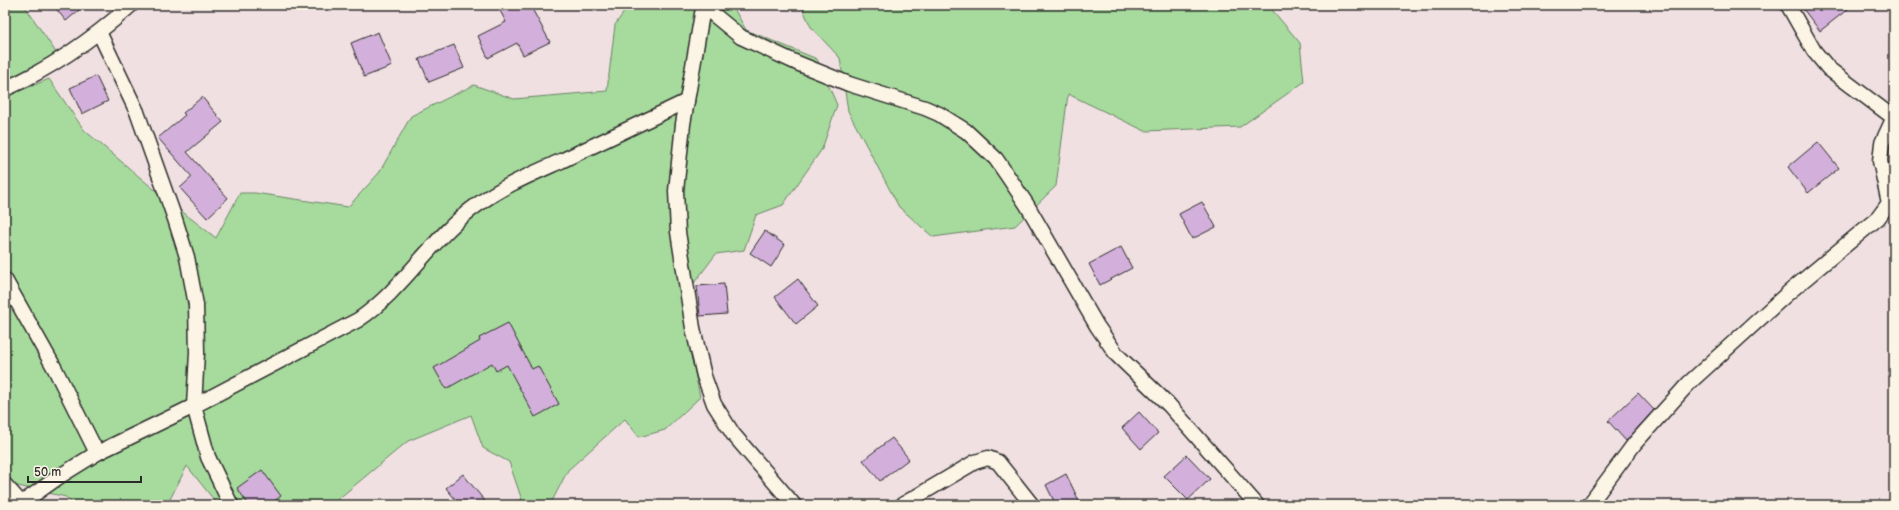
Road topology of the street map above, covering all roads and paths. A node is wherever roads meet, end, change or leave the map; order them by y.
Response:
1 (131, 5) edge
2 (1788, 5) edge
3 (702, 6) edge
4 (99, 32) junction
5 (5, 89) edge
6 (687, 101) junction
7 (1894, 118) edge
8 (5, 280) edge
9 (194, 406) junction
10 (97, 453) junction
11 (5, 485) edge
12 (20, 504) edge
13 (231, 505) edge
14 (794, 505) edge
15 (902, 505) edge
16 (1032, 505) edge
17 (1257, 505) edge
18 (1589, 505) edge

1 - 4 street
2 - 7 street
3 - 6 street
3 - 17 street
4 - 5 street
4 - 9 street
6 - 9 street
6 - 14 street
7 - 18 street
8 - 10 street
9 - 10 street
9 - 13 street
10 - 12 street
11 - 12 street
15 - 16 street

